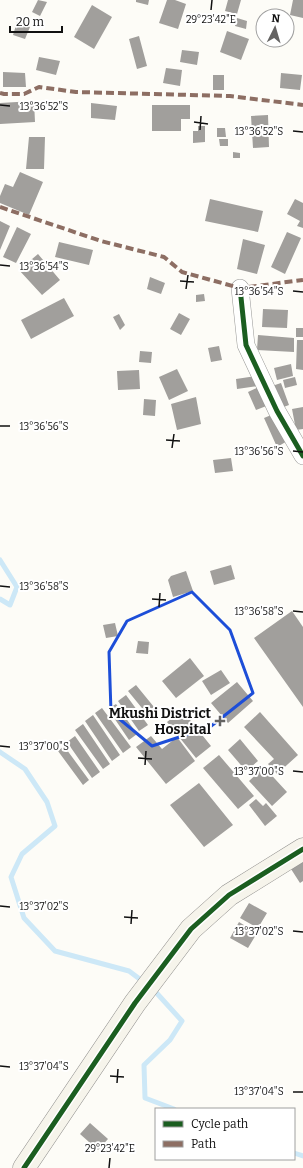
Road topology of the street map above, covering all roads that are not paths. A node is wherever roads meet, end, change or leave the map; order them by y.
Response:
1 (240, 288) dead end
2 (303, 456) edge
3 (303, 849) edge
4 (24, 1168) edge

1 - 2 street
3 - 4 street

